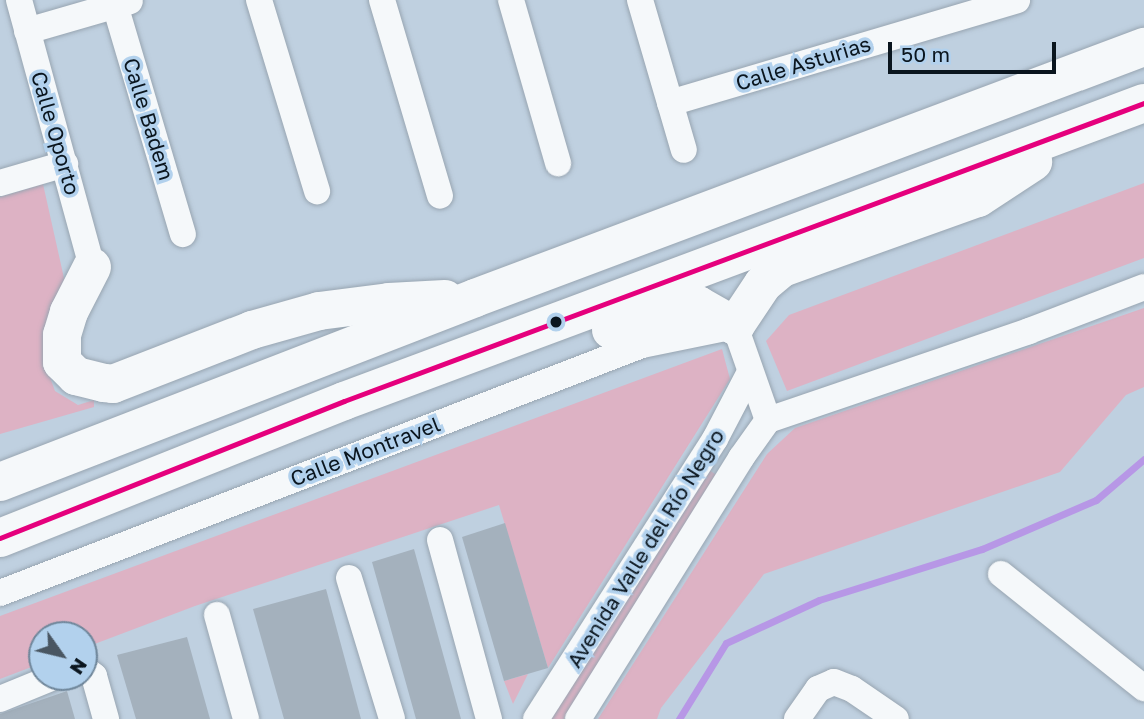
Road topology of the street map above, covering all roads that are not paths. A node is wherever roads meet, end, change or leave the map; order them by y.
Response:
1 (19, 0) edge
2 (259, 0) edge
3 (383, 0) edge
4 (511, 0) edge
5 (640, 0) edge
6 (1013, 1) edge
7 (123, 3) edge
8 (27, 31) junction
9 (1144, 47) edge
10 (670, 103) junction
11 (1144, 103) edge
12 (1094, 122) junction
13 (684, 150) dead end
14 (558, 163) dead end
15 (65, 164) junction
16 (0, 183) edge
17 (317, 191) dead end
18 (440, 196) dead end
19 (183, 234) dead end
20 (92, 267) joint
21 (1144, 287) edge
22 (475, 298) junction
23 (735, 326) junction
24 (749, 374) junction
25 (344, 401) junction
26 (768, 421) junction
27 (715, 439) junction
28 (741, 458) junction
29 (0, 482) edge
30 (0, 538) edge
31 (440, 540) dead end
32 (1001, 574) dead end
33 (349, 578) dead end
34 (0, 593) edge
35 (217, 615) dead end
36 (28, 688) edge
37 (1144, 688) edge
38 (98, 690) edge
39 (0, 699) edge
40 (106, 719) edge
41 (246, 719) edge
42 (392, 719) edge
43 (489, 719) edge
44 (536, 719) edge
45 (578, 719) edge
46 (797, 719) edge
47 (896, 719) edge

1 - 8 street, Calle Oporto
2 - 17 street
3 - 18 street
4 - 14 street
5 - 10 street
6 - 10 street, Calle Asturias
7 - 8 street
7 - 19 street, Calle Badem
8 - 15 street, Calle Oporto
9 - 22 highway
10 - 13 street
11 - 12 highway
12 - 23 highway
12 - 25 highway
15 - 16 street
15 - 20 street, Calle Oporto
20 - 22 highway
21 - 26 street
22 - 29 highway
23 - 24 street
23 - 25 highway
23 - 34 street, Calle Montravel
24 - 26 street
24 - 27 street, Avenida Valle del Río Negro
25 - 30 highway
26 - 28 street, Avenida Valle del Río Negro
27 - 28 street
27 - 44 street, Avenida Valle del Río Negro
28 - 45 street, Avenida Valle del Río Negro
31 - 43 street
32 - 37 street
33 - 42 street
35 - 41 street
36 - 39 street
38 - 40 street
46 - 47 street

